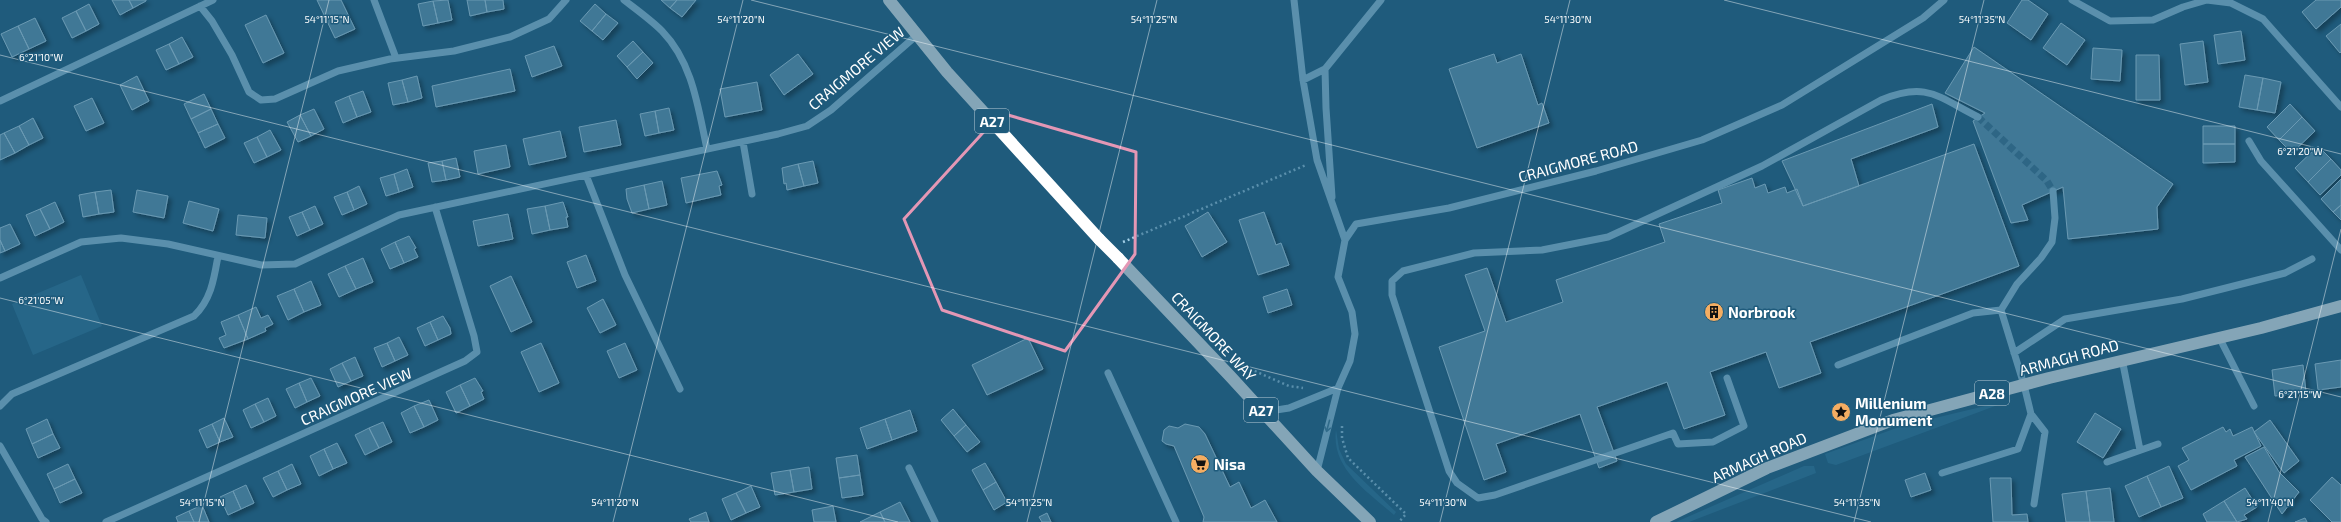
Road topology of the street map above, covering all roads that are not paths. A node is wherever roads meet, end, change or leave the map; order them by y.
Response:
1 (213, 0) edge
2 (374, 0) edge
3 (566, 0) edge
4 (624, 0) edge
5 (889, 0) edge
6 (1294, 0) edge
7 (1381, 0) edge
8 (1944, 0) edge
9 (2072, 0) edge
10 (2207, 0) edge
11 (200, 6) junction
12 (917, 34) junction
13 (396, 58) junction
14 (1326, 69) junction
15 (1303, 80) junction
16 (0, 101) edge
17 (2341, 107) edge
18 (1978, 117) tunnel mouth
19 (2249, 141) dead end
20 (743, 142) junction
21 (707, 149) junction
22 (586, 175) junction
23 (2053, 191) tunnel mouth
24 (752, 194) dead end
25 (435, 207) junction
26 (1333, 208) junction
27 (1345, 240) junction
28 (2341, 250) edge
29 (218, 256) junction
30 (2312, 259) dead end
31 (0, 278) edge
32 (2341, 306) edge
33 (2001, 310) junction
34 (2219, 337) junction
35 (2014, 353) junction
36 (2122, 359) junction
37 (1838, 365) dead end
38 (1108, 373) dead end
39 (1727, 378) dead end
40 (2024, 385) junction
41 (1338, 388) junction
42 (680, 389) dead end
43 (0, 406) edge
44 (2254, 406) dead end
45 (1263, 412) junction
46 (2031, 414) junction
47 (2158, 444) dead end
48 (0, 446) edge
49 (2140, 450) junction
50 (2107, 462) dead end
51 (909, 468) dead end
52 (1316, 471) junction
53 (1942, 474) dead end
54 (2034, 504) dead end
55 (46, 522) edge
56 (106, 522) edge
57 (935, 522) edge
58 (1176, 522) edge
59 (1370, 522) edge
60 (1656, 522) edge

1 - 11 street
2 - 13 street
3 - 13 street
4 - 21 street
5 - 12 highway, A27
6 - 15 street
7 - 14 street
8 - 27 street, CRAIGMORE ROAD
9 - 10 street
10 - 17 street
11 - 13 street
11 - 16 street
12 - 20 street, CRAIGMORE VIEW
12 - 45 highway, CRAIGMORE WAY / A27, bridge
14 - 15 street
14 - 26 street
15 - 26 street
18 - 39 street
19 - 28 street
20 - 21 street, CRAIGMORE VIEW
20 - 24 street
21 - 22 street, CRAIGMORE VIEW
22 - 25 street, CRAIGMORE VIEW
22 - 42 street
23 - 33 street
25 - 29 street, CRAIGMORE VIEW
25 - 56 street, CRAIGMORE VIEW
26 - 27 street
27 - 41 street, CRAIGMORE ROAD
29 - 31 street, CRAIGMORE VIEW
29 - 43 street
30 - 35 street
32 - 34 highway, ARMAGH ROAD / A28
33 - 35 street
33 - 37 street
34 - 36 highway, ARMAGH ROAD / A28
34 - 44 street
35 - 40 street
36 - 40 highway, ARMAGH ROAD / A28
36 - 49 street
38 - 58 street
40 - 46 street
40 - 60 highway, ARMAGH ROAD / A28
41 - 45 street
41 -> 52 street, CRAIGMORE ROAD
45 - 52 highway, CRAIGMORE WAY / A27
46 - 53 street
46 - 54 street
47 - 49 street
48 - 55 street
49 - 50 street
51 - 57 street
52 - 59 highway, CRAIGMORE WAY / A27

